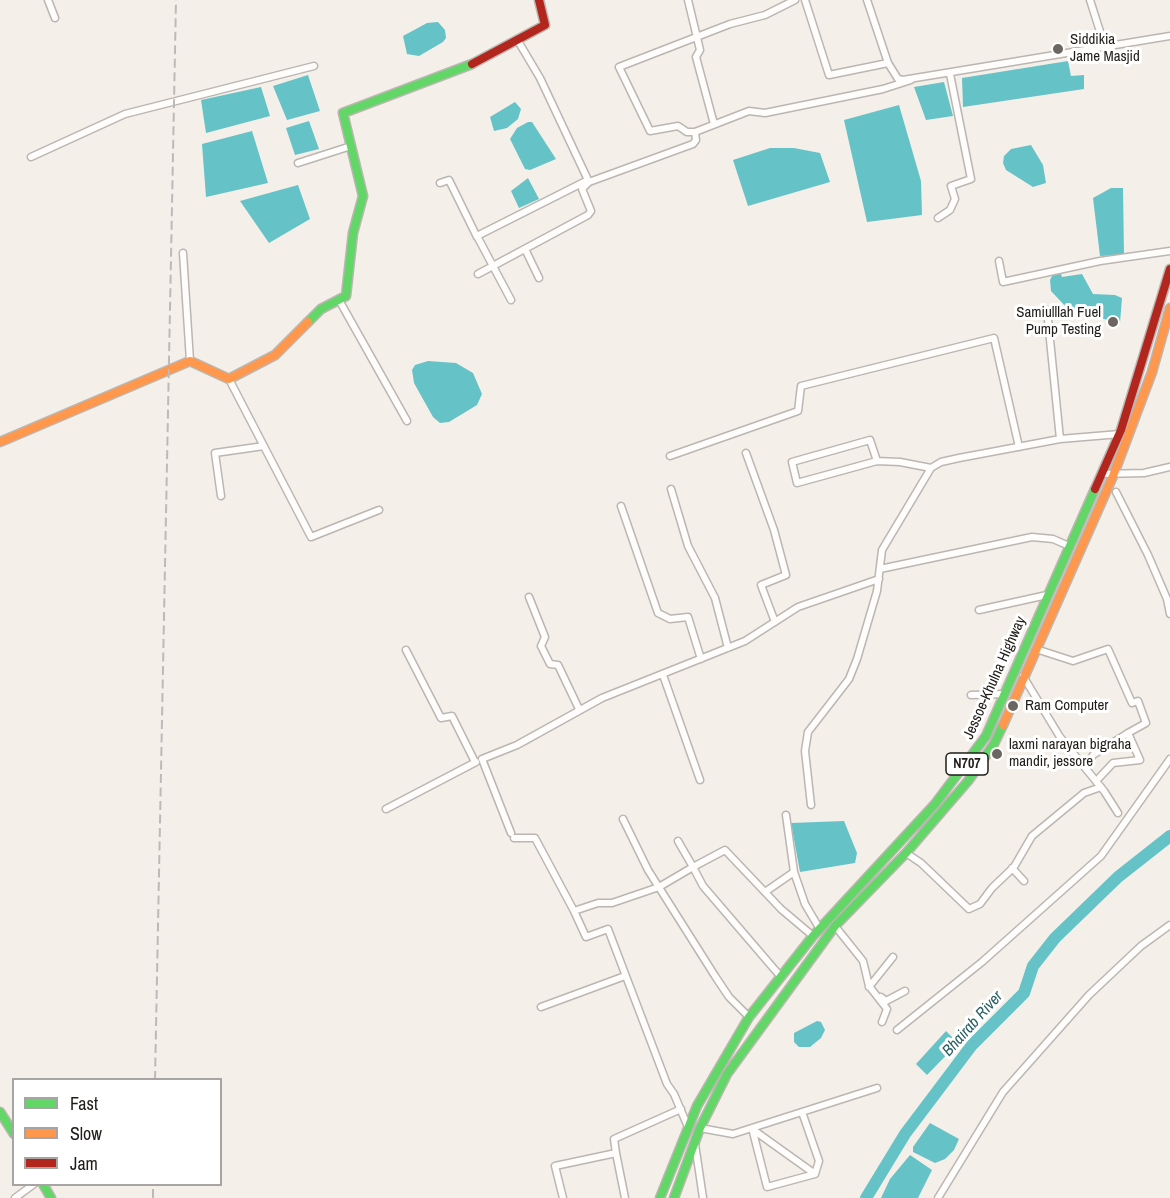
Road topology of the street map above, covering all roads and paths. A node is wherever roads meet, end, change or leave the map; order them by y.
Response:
1 (48, 0) edge
2 (539, 0) edge
3 (688, 0) edge
4 (795, 0) edge
5 (805, 0) edge
6 (867, 0) edge
7 (1090, 0) edge
8 (55, 18) dead end
9 (1170, 35) edge
10 (698, 37) junction
11 (518, 41) junction
12 (888, 63) junction
13 (314, 66) dead end
14 (950, 74) junction
15 (911, 80) junction
16 (714, 124) junction
17 (695, 132) junction
18 (351, 146) junction
19 (30, 157) dead end
20 (298, 163) dead end
21 (440, 183) dead end
22 (938, 218) dead end
23 (477, 237) junction
24 (525, 249) junction
25 (1170, 251) edge
26 (183, 253) dead end
27 (999, 261) dead end
28 (493, 266) junction
29 (1170, 269) edge
30 (478, 274) dead end
31 (539, 278) dead end
32 (339, 300) junction
33 (511, 300) dead end
34 (1170, 308) edge
35 (1045, 310) dead end
36 (190, 361) junction
37 (229, 379) junction
38 (406, 421) dead end
39 (1120, 434) junction
40 (1060, 439) junction
41 (0, 442) edge
42 (264, 446) junction
43 (1019, 447) junction
44 (746, 453) dead end
45 (670, 456) dead end
46 (877, 461) junction
47 (1170, 467) edge
48 (931, 468) junction
49 (1101, 474) junction
50 (1113, 476) junction
51 (671, 489) dead end
52 (1116, 492) dead end
53 (221, 496) dead end
54 (621, 506) dead end
55 (379, 510) dead end
56 (1070, 546) junction
57 (880, 569) junction
58 (879, 579) junction
59 (1047, 595) junction
60 (530, 597) dead end
61 (979, 610) dead end
62 (1170, 614) edge
63 (775, 622) junction
64 (728, 648) junction
65 (1035, 649) junction
66 (406, 650) dead end
67 (701, 659) junction
68 (663, 675) junction
69 (1023, 676) junction
70 (971, 694) dead end
71 (1004, 694) junction
72 (579, 709) junction
73 (1128, 733) junction
74 (483, 759) junction
75 (1170, 759) edge
76 (475, 762) junction
77 (1085, 768) junction
78 (1099, 778) dead end
79 (700, 780) dead end
80 (1101, 787) junction
81 (812, 805) dead end
82 (386, 809) dead end
83 (1118, 813) dead end
84 (786, 815) dead end
85 (623, 819) dead end
86 (678, 841) dead end
87 (906, 854) junction
88 (693, 867) junction
89 (1012, 868) junction
90 (794, 872) junction
91 (1024, 881) dead end
92 (659, 887) junction
93 (765, 892) junction
94 (574, 911) junction
95 (1170, 925) edge
96 (818, 926) dead end
97 (835, 926) junction
98 (813, 936) junction
99 (892, 957) dead end
100 (625, 976) junction
101 (781, 977) junction
102 (869, 987) junction
103 (905, 991) dead end
104 (541, 1007) dead end
105 (749, 1017) junction
106 (882, 1023) dead end
107 (897, 1030) dead end
108 (877, 1088) dead end
109 (681, 1109) junction
110 (0, 1112) edge
111 (802, 1112) junction
112 (689, 1127) junction
113 (700, 1128) junction
114 (752, 1128) junction
115 (12, 1131) edge
116 (695, 1141) junction
117 (615, 1153) junction
118 (815, 1174) junction
119 (33, 1186) edge
120 (15, 1198) edge
121 (563, 1198) edge
122 (625, 1198) edge
123 (660, 1198) edge
124 (674, 1198) edge
125 (703, 1198) edge
126 (938, 1198) edge

1 - 8 street
2 - 11 main road
3 - 10 street
4 - 10 street
5 - 12 street
6 - 12 street
7 - 9 street
9 - 14 street
10 - 16 street
10 - 17 street
11 - 18 main road
11 - 23 street
12 - 15 street
13 - 19 street
14 - 15 street
14 - 22 street
15 - 16 street
16 - 17 street
17 - 24 street
18 - 20 street
18 - 32 main road
21 - 23 street
23 - 28 street
24 - 28 street
24 - 31 street
25 - 27 street
26 - 36 street
28 - 30 street
28 - 33 street
29 - 39 main road, Jessoe-Khulna Highway / N707
32 - 37 main road
32 - 38 street
34 - 50 main road, Jessoe-Khulna Highway / N707
35 - 40 street
36 - 37 main road
36 - 41 main road
37 - 42 street
39 - 40 street
39 - 49 main road, Jessoe-Khulna Highway / N707
40 - 43 street
42 - 53 street
42 - 55 street
43 - 45 street
43 - 48 street
44 - 63 street
46 - 46 street
46 - 48 street
47 - 50 street
48 - 57 street
49 - 50 street
49 - 56 main road, Jessoe-Khulna Highway / N707
50 - 65 main road, Jessoe-Khulna Highway / N707
51 - 64 street
52 - 62 street
54 - 67 street
56 - 57 street
56 - 59 main road, Jessoe-Khulna Highway / N707
57 - 58 street
58 - 63 street
58 - 81 street
59 - 61 street
59 - 71 main road, Jessoe-Khulna Highway / N707
60 - 72 street
63 - 64 street
64 - 67 street
65 - 69 main road, Jessoe-Khulna Highway / N707
65 - 73 street
66 - 76 street
67 - 68 street
68 - 72 street
68 - 79 street
69 - 77 street
69 - 87 main road, Jessoe-Khulna Highway / N707
70 - 71 street
71 - 98 main road, Jessoe-Khulna Highway / N707
72 - 74 street
73 - 77 street
73 - 78 street
74 - 76 street
74 - 94 street
75 - 107 street
76 - 82 street
77 - 80 street
80 - 83 street
80 - 89 street
84 - 90 street
85 - 92 street
86 - 88 street
87 - 89 street
87 - 97 main road, Jessoe-Khulna Highway / N707
88 - 92 street
88 - 93 street
88 - 101 street
89 - 91 street
90 - 93 street
90 - 96 street
92 - 94 street
92 - 105 street
93 - 98 street
94 - 100 street
95 - 126 street
97 - 102 street
97 - 113 main road, Jessoe-Khulna Highway / N707
98 - 101 main road, Jessoe-Khulna Highway / N707
99 - 102 street
100 - 104 street
100 - 109 street
101 - 105 main road, Jessoe-Khulna Highway / N707
102 - 103 street
102 - 106 street
105 - 112 main road, Jessoe-Khulna Highway / N707
108 - 111 street
109 - 112 street
109 - 117 street
110 - 115 main road
111 - 114 street
111 - 118 street
112 - 123 main road, Jessoe-Khulna Highway / N707
113 - 114 street
113 - 116 main road, Jessoe-Khulna Highway / N707
114 - 118 street
114 - 118 street
116 - 124 main road, Jessoe-Khulna Highway / N707
116 - 125 street
117 - 121 street
117 - 122 street
119 - 120 street

